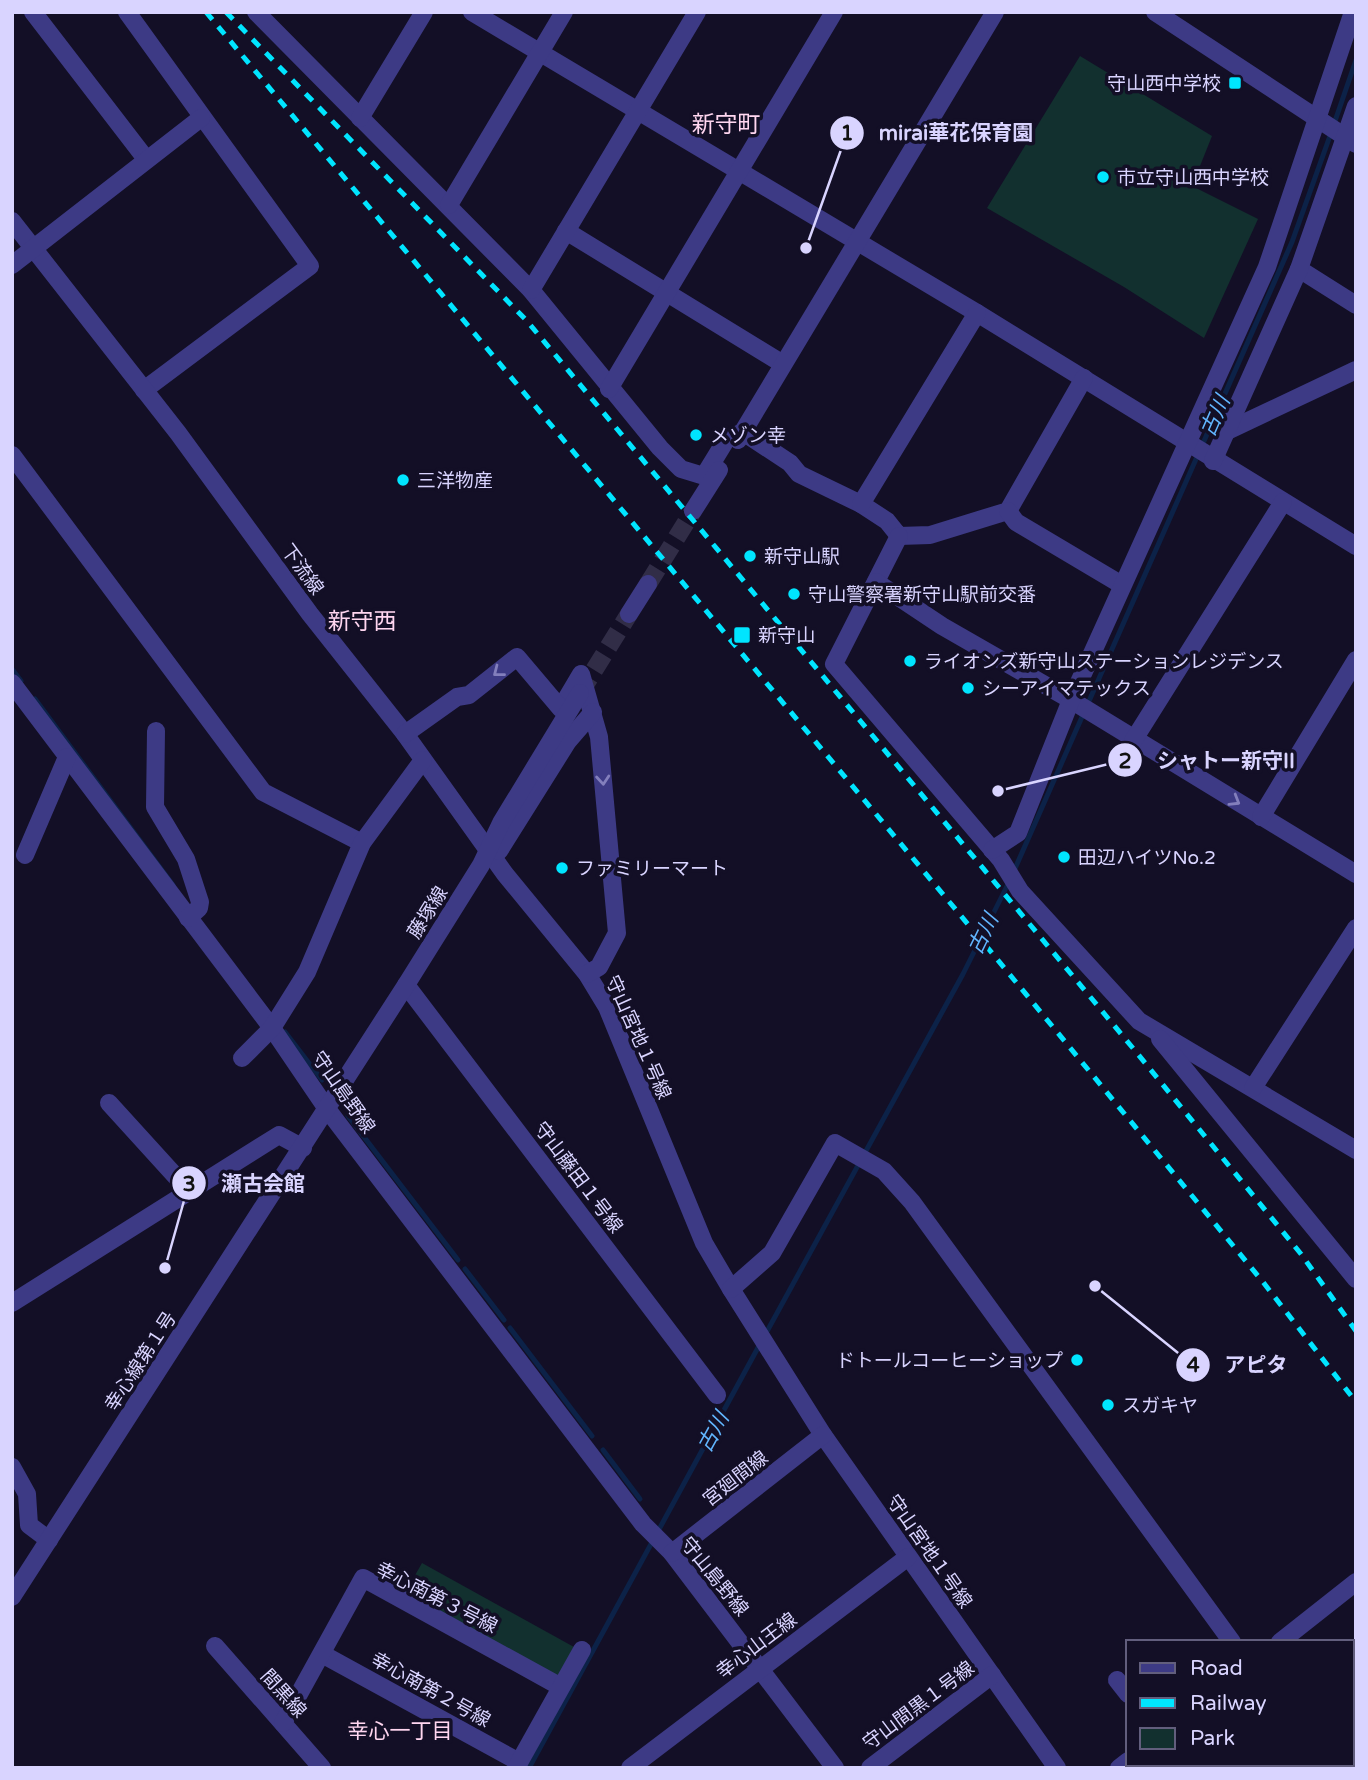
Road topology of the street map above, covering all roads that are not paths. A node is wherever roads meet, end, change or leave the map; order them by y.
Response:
1 (33, 12) edge
2 (127, 12) edge
3 (256, 12) edge
4 (424, 12) edge
5 (472, 12) edge
6 (564, 12) edge
7 (697, 12) edge
8 (834, 12) edge
9 (995, 12) edge
10 (1155, 12) edge
11 (1353, 12) edge
12 (539, 54) junction
13 (1356, 106) edge
14 (638, 111) junction
15 (201, 118) junction
16 (360, 118) junction
17 (1320, 120) junction
18 (1347, 138) edge
19 (146, 159) junction
20 (740, 171) junction
21 (449, 205) junction
22 (12, 221) edge
23 (566, 231) junction
24 (856, 242) junction
25 (33, 248) junction
26 (12, 265) edge
27 (1299, 269) junction
28 (531, 290) junction
29 (667, 291) junction
30 (1356, 305) edge
31 (977, 313) junction
32 (783, 364) junction
33 (1356, 370) edge
34 (1084, 378) junction
35 (609, 389) junction
36 (144, 390) junction
37 (743, 432) junction
38 (1227, 432) junction
39 (1185, 442) junction
40 (12, 455) edge
41 (1213, 461) junction
42 (1283, 502) junction
43 (861, 504) junction
44 (693, 511) tunnel mouth
45 (1008, 511) junction
46 (900, 536) junction
47 (1356, 546) edge
48 (876, 582) junction
49 (648, 584) tunnel mouth
50 (1122, 585) junction
51 (629, 614) tunnel mouth
52 (1356, 660) edge
53 (12, 683) edge
54 (580, 693) tunnel mouth
55 (1070, 700) junction
56 (561, 709) junction
57 (593, 712) junction
58 (156, 731) dead end
59 (405, 734) junction
60 (1133, 741) junction
61 (67, 757) junction
62 (423, 760) junction
63 (1261, 817) junction
64 (362, 843) junction
65 (488, 848) junction
66 (25, 855) dead end
67 (996, 855) junction
68 (1356, 874) edge
69 (188, 918) junction
70 (1356, 928) edge
71 (587, 974) junction
72 (406, 985) junction
73 (272, 1028) junction
74 (1151, 1028) junction
75 (242, 1058) dead end
76 (1253, 1088) junction
77 (109, 1102) dead end
78 (327, 1109) junction
79 (303, 1148) junction
80 (1356, 1150) edge
81 (189, 1191) junction
82 (1356, 1279) edge
83 (731, 1289) junction
84 (12, 1303) edge
85 (717, 1395) dead end
86 (823, 1435) junction
87 (12, 1467) edge
88 (49, 1540) junction
89 (667, 1548) junction
90 (908, 1557) junction
91 (1356, 1582) edge
92 (12, 1597) edge
93 (1231, 1640) edge
94 (1283, 1640) edge
95 (215, 1646) dead end
96 (582, 1650) dead end
97 (322, 1654) junction
98 (760, 1668) junction
99 (992, 1675) junction
100 (561, 1687) junction
101 (282, 1723) junction
102 (518, 1765) edge
103 (323, 1768) edge
104 (630, 1768) edge
105 (835, 1768) edge
106 (870, 1768) edge
107 (1057, 1768) edge

1 - 19 street
2 - 15 street
3 - 16 street
4 - 16 street
5 - 12 street
6 - 12 street
7 - 14 street
8 - 20 street
9 - 24 street
10 - 17 street
11 - 17 street
12 - 14 street
12 - 21 street
13 - 18 street
14 - 20 street
14 - 23 street
15 - 19 street
15 - 36 street
16 - 21 street
17 - 18 street
17 - 39 street
18 - 27 street
19 - 25 street
20 - 24 street
20 - 29 street
21 - 28 street
22 - 25 street, 下流線
23 - 28 street
23 - 29 street
24 - 31 street
24 - 32 street
25 - 26 street
25 - 36 street, 下流線
27 - 30 street
27 - 38 street
28 - 35 street
29 - 32 street
29 - 35 street
31 - 34 street
31 - 43 street
32 - 37 street
33 - 38 street
34 - 39 street
34 - 45 street
35 - 37 street
36 - 59 street, 下流線
37 - 43 street
37 - 44 street
38 - 41 street
39 - 41 street
39 - 50 street
40 - 64 street
41 - 42 street
42 - 47 street
42 - 60 street
43 - 46 street
45 - 46 street
45 - 50 street
46 - 48 street
48 - 55 street
48 - 67 street
49 - 51 street
50 - 55 street
52 - 63 street
53 - 61 street, 守山島野線
54 - 65 street, 藤塚線
55 - 60 street
55 - 67 street
56 - 57 street, 守山宮地１号線
56 -> 59 street
56 - 65 street
57 - 65 street
57 -> 71 street, 守山宮地１号線
58 - 69 street
59 - 62 street, 下流線
60 -> 63 street
61 - 66 street
61 - 69 street, 守山島野線
62 - 64 street
62 - 65 street, 下流線
63 - 68 street
64 - 73 street
65 - 71 street, 下流線
65 - 72 street, 藤塚線
67 - 74 street
69 - 73 street, 守山島野線
70 - 76 street
71 - 83 street, 守山宮地１号線
72 - 78 street, 藤塚線
72 - 85 street, 守山藤田１号線
73 - 75 street
73 - 78 street, 守山島野線
74 - 76 street
74 - 82 street
76 - 80 street
77 - 81 street
78 - 79 street, 藤塚線
78 - 89 street, 守山島野線
79 - 81 street
79 - 88 street, 幸心線第１号
81 - 84 street
83 - 86 street, 守山宮地１号線
83 - 93 street
86 - 89 street, 宮廻間線
86 - 90 street, 守山宮地１号線
87 - 88 street
88 - 92 street, 幸心線第１号
89 - 98 street, 守山島野線
90 - 98 street, 幸心山王線
90 - 99 street, 守山宮地１号線
91 - 94 street
95 - 101 street, 間黒線
96 - 100 street
97 - 100 street, 幸心南第３号線
97 - 101 street, 幸心南第３号線
97 - 102 street, 幸心南第２号線
98 - 104 street, 幸心山王線
98 - 105 street, 守山島野線
99 - 106 street, 守山間黒１号線
99 - 107 street, 守山宮地１号線
100 - 102 street
101 - 103 street, 間黒線

